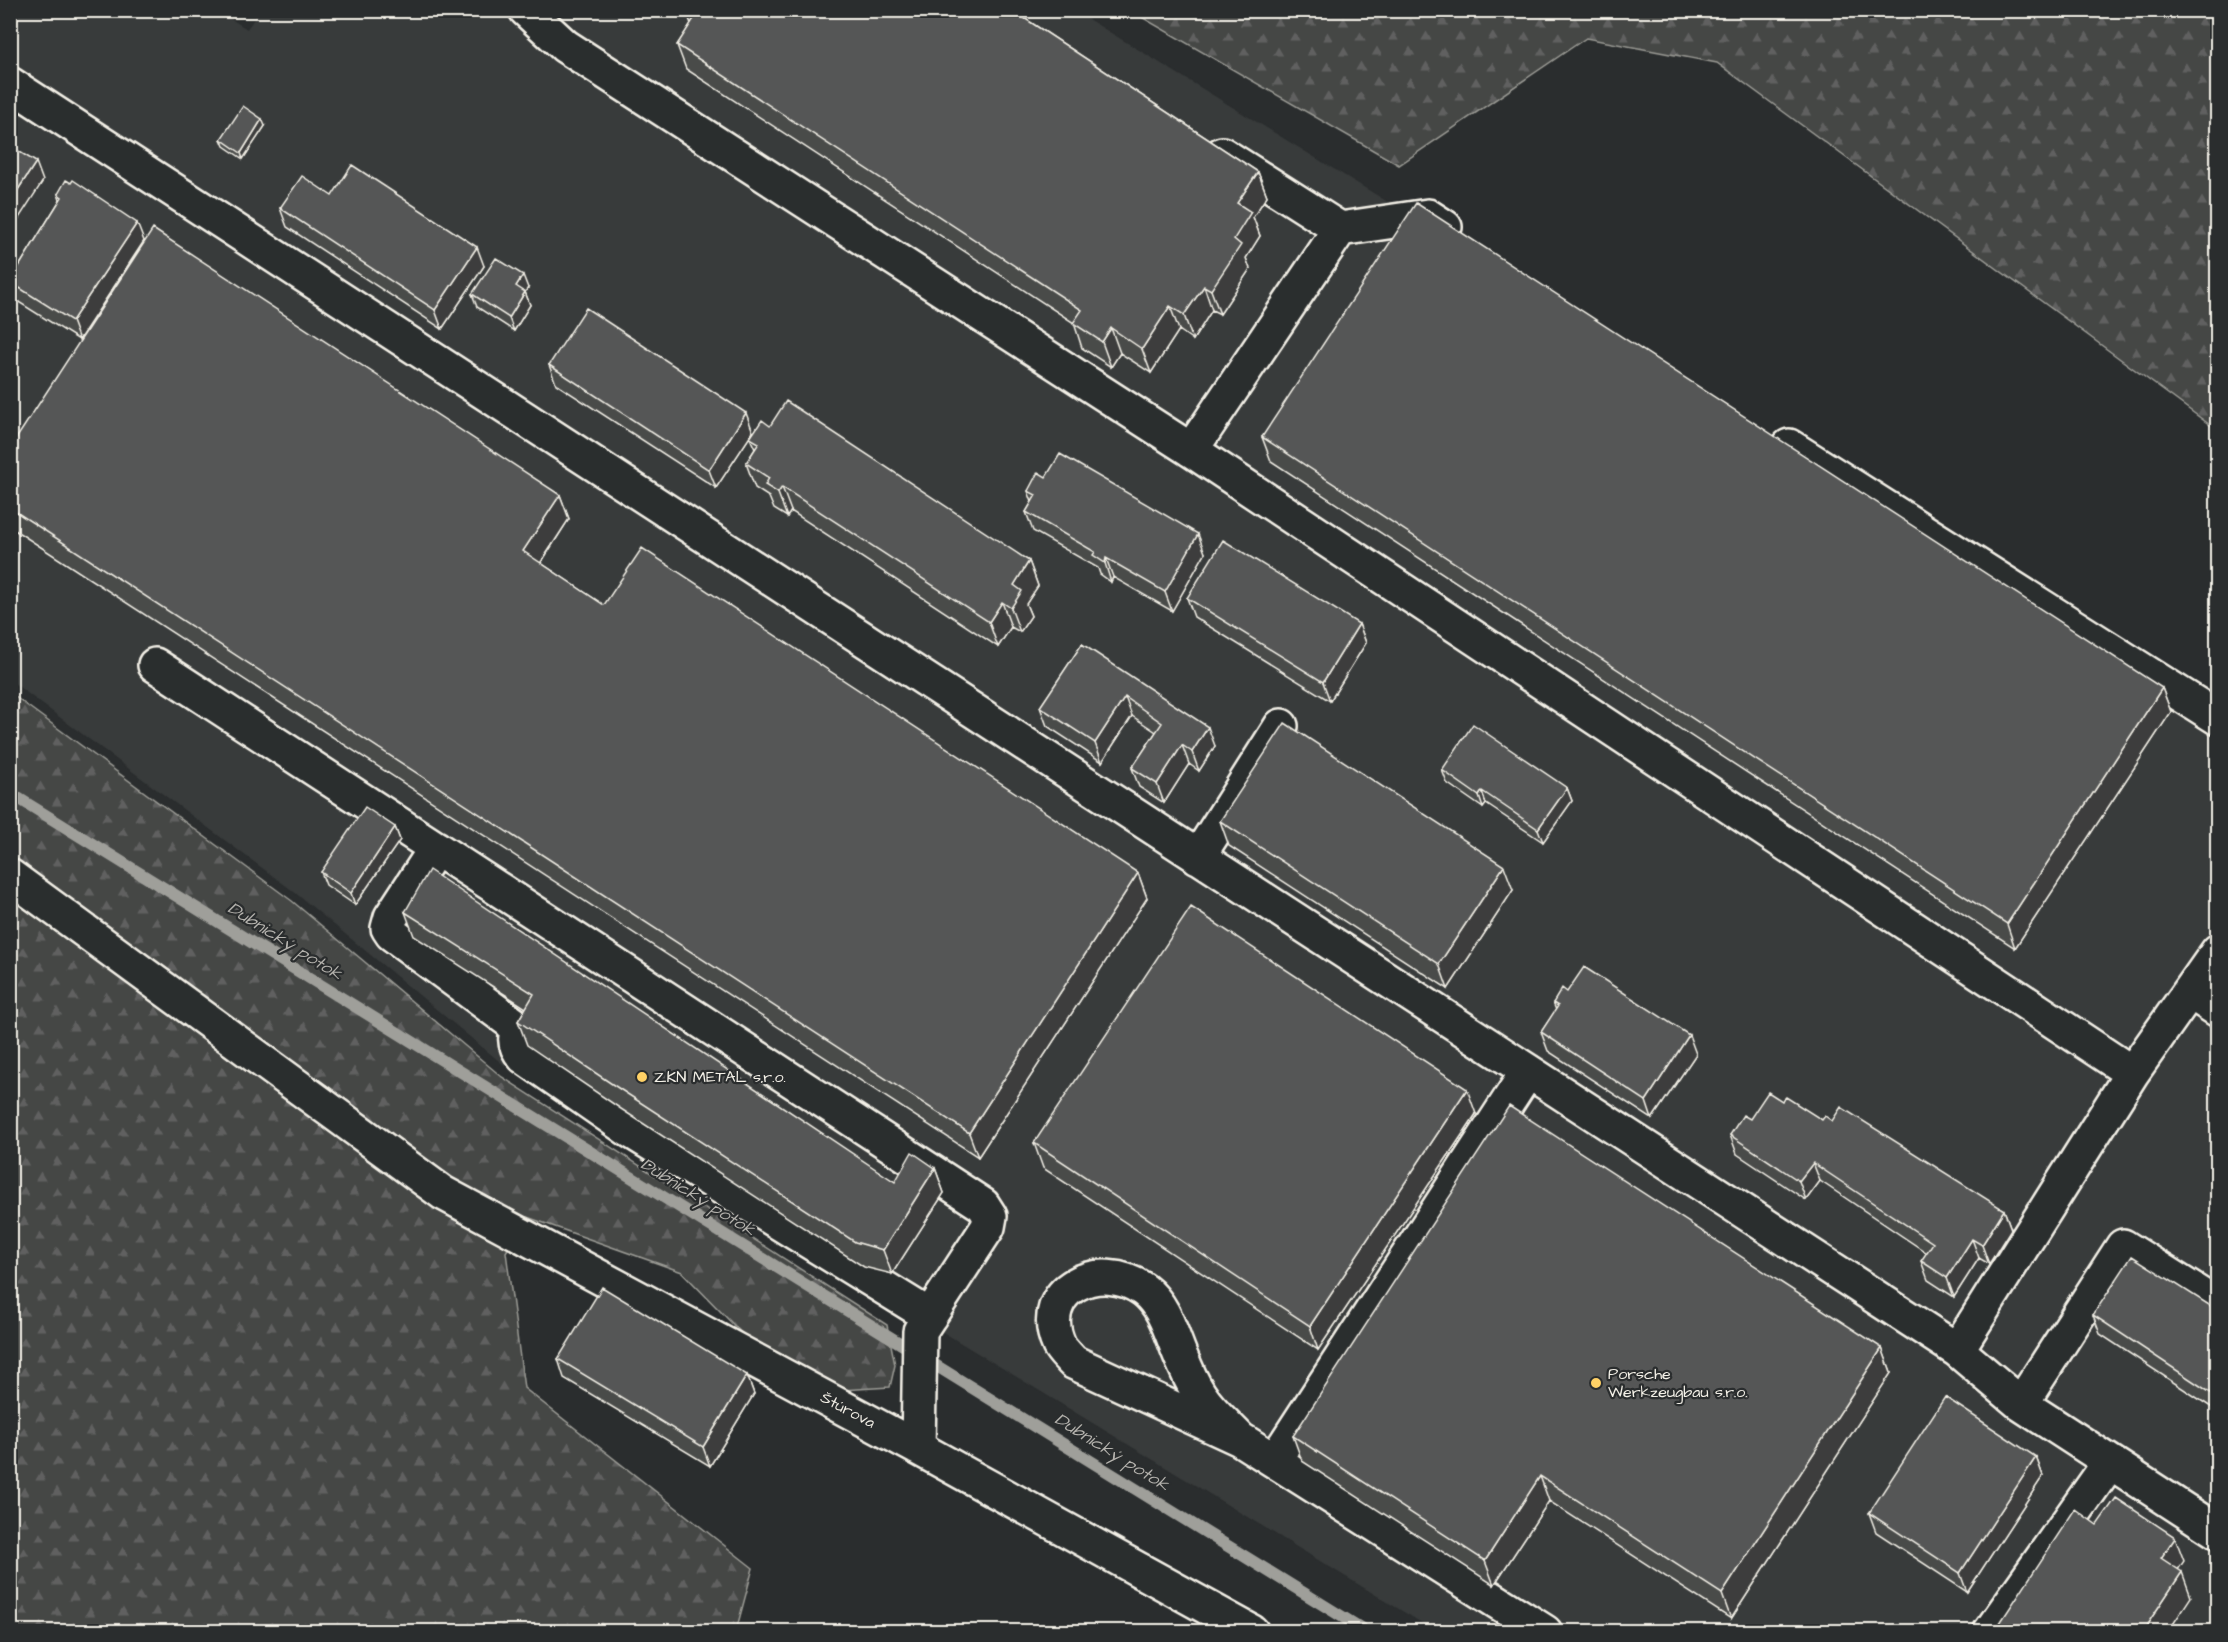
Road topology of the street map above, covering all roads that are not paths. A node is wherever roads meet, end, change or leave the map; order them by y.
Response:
1 (526, 10) edge
2 (10, 84) edge
3 (1200, 139) edge
4 (1340, 229) junction
5 (1467, 242) edge
6 (1767, 432) edge
7 (1191, 450) junction
8 (155, 665) dead end
9 (2217, 718) edge
10 (1281, 726) edge
11 (436, 848) junction
12 (1198, 857) junction
13 (10, 876) edge
14 (2217, 951) edge
15 (2190, 992) junction
16 (2217, 1010) edge
17 (1528, 1071) junction
18 (2132, 1074) junction
19 (2217, 1306) edge
20 (925, 1324) junction
21 (1958, 1350) junction
22 (2020, 1404) junction
23 (1240, 1438) junction
24 (918, 1448) junction
25 (1275, 1460) junction
26 (2110, 1462) junction
27 (2217, 1532) edge
28 (1252, 1632) edge
29 (1545, 1632) edge
30 (1990, 1632) edge

1 - 7 lane
2 - 12 lane
3 - 4 lane
4 - 5 lane
4 - 7 lane
6 - 9 lane
7 - 18 lane
8 - 11 lane
10 - 12 lane
11 - 20 lane
11 - 20 lane
12 - 17 lane
13 - 24 lane, Štúrova
14 - 15 lane
15 - 16 lane
15 - 18 lane
17 - 21 lane
17 - 25 lane
18 - 21 lane
19 - 22 lane
20 - 24 lane
21 - 22 lane
22 - 26 lane
23 - 23 lane
23 - 25 lane
24 - 28 lane, Štúrova
25 - 29 lane
26 - 27 lane
26 - 30 lane

